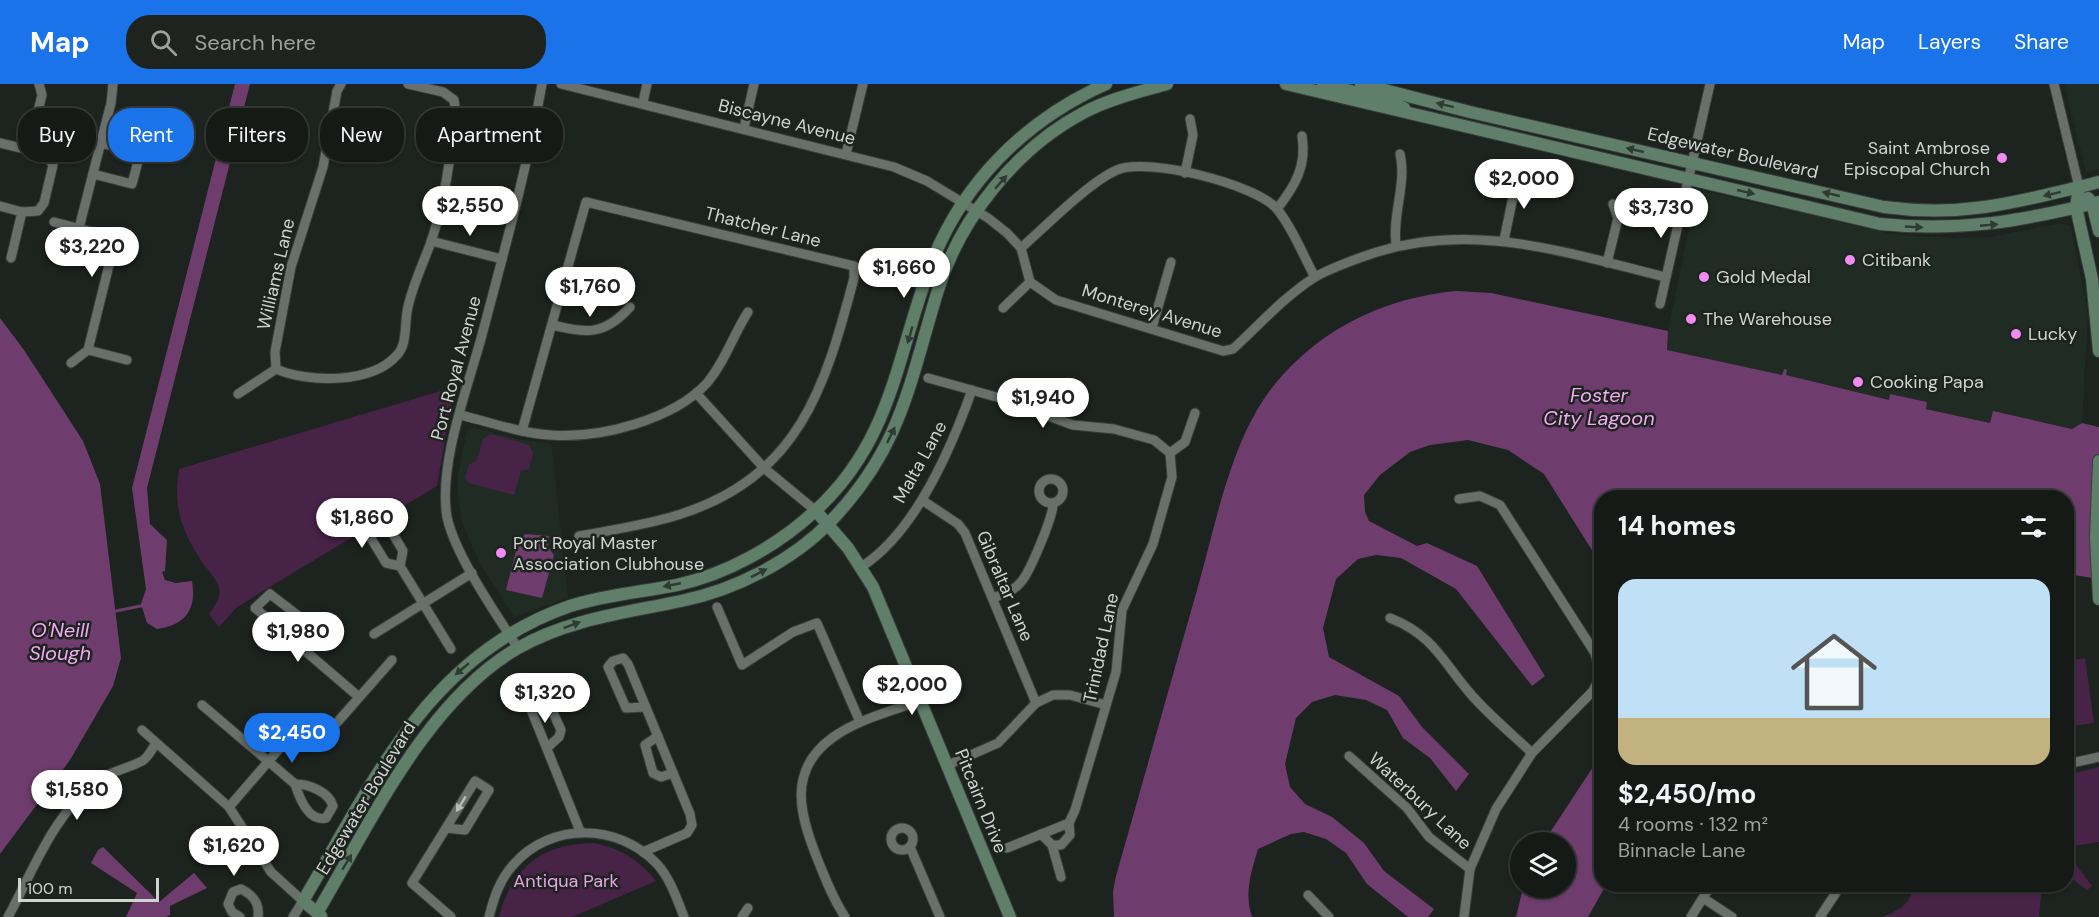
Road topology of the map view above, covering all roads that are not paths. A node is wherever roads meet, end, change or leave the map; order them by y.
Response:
1 (39, 84) edge
2 (112, 84) edge
3 (341, 84) edge
4 (408, 84) edge
5 (542, 84) edge
6 (561, 84) edge
7 (647, 84) edge
8 (754, 84) edge
9 (862, 84) edge
10 (1106, 84) edge
11 (1167, 84) edge
12 (1286, 84) edge
13 (1322, 84) edge
14 (1361, 84) edge
15 (1710, 84) edge
16 (2054, 84) edge
17 (643, 102) junction
18 (39, 108) edge
19 (1190, 119) dead end
20 (1426, 119) junction
21 (744, 128) junction
22 (1302, 136) dead end
23 (0, 143) edge
24 (101, 143) junction
25 (846, 154) junction
26 (1400, 154) dead end
27 (1692, 163) junction
28 (1185, 173) junction
29 (93, 174) junction
30 (1689, 179) junction
31 (1509, 180) dead end
32 (2099, 182) edge
33 (2079, 187) junction
34 (2096, 202) edge
35 (962, 203) junction
36 (1613, 204) dead end
37 (0, 206) edge
38 (2076, 207) junction
39 (1277, 209) junction
40 (22, 212) junction
41 (975, 212) junction
42 (54, 222) dead end
43 (80, 228) junction
44 (2099, 231) edge
45 (1504, 240) junction
46 (431, 241) junction
47 (1396, 245) junction
48 (1021, 248) junction
49 (11, 258) dead end
50 (502, 260) junction
51 (1171, 262) dead end
52 (1607, 263) junction
53 (1315, 277) junction
54 (1665, 277) junction
55 (1030, 282) junction
56 (1660, 304) dead end
57 (630, 307) dead end
58 (1003, 308) dead end
59 (748, 312) dead end
60 (552, 325) junction
61 (1152, 328) junction
62 (2098, 329) edge
63 (88, 350) junction
64 (2099, 351) edge
65 (127, 360) dead end
66 (71, 363) dead end
67 (276, 369) junction
68 (928, 378) dead end
69 (972, 390) junction
70 (696, 393) junction
71 (238, 394) dead end
72 (1195, 413) dead end
73 (460, 415) junction
74 (522, 431) junction
75 (1170, 453) junction
76 (2099, 461) edge
77 (764, 468) junction
78 (1459, 499) dead end
79 (922, 500) junction
80 (1053, 504) dead end
81 (816, 511) junction
82 (828, 524) junction
83 (579, 536) dead end
84 (400, 566) junction
85 (861, 567) junction
86 (472, 573) junction
87 (993, 598) junction
88 (2099, 599) edge
89 (423, 606) junction
90 (717, 607) dead end
91 (1390, 618) dead end
92 (374, 634) dead end
93 (509, 635) junction
94 (292, 639) junction
95 (518, 648) junction
96 (451, 649) dead end
97 (1594, 651) edge
98 (392, 660) dead end
99 (1594, 689) edge
100 (359, 697) junction
101 (922, 700) junction
102 (1036, 703) junction
103 (202, 705) dead end
104 (1106, 705) junction
105 (646, 706) junction
106 (861, 722) junction
107 (142, 730) dead end
108 (658, 736) junction
109 (156, 743) junction
110 (548, 747) junction
111 (1532, 753) junction
112 (1349, 756) dead end
113 (2099, 757) edge
114 (267, 762) junction
115 (2074, 762) edge
116 (948, 765) junction
117 (673, 772) junction
118 (295, 784) dead end
119 (229, 807) junction
120 (1069, 823) junction
121 (446, 828) junction
122 (580, 831) junction
123 (1041, 834) junction
124 (1052, 845) junction
125 (910, 847) dead end
126 (1007, 848) dead end
127 (643, 852) junction
128 (1470, 869) junction
129 (1061, 877) dead end
130 (1707, 892) edge
131 (1836, 892) edge
132 (1308, 895) dead end
133 (1703, 898) junction
134 (303, 901) junction
135 (748, 908) dead end
136 (318, 916) edge
137 (8, 917) edge
138 (240, 917) edge
139 (258, 917) edge
140 (293, 917) edge
141 (451, 917) edge
142 (489, 917) edge
143 (684, 917) edge
144 (742, 917) edge
145 (845, 917) edge
146 (940, 917) edge
147 (1010, 917) edge
148 (1329, 917) edge
149 (1464, 917) edge
150 (1692, 917) edge
151 (1732, 917) edge
152 (1820, 917) edge

1 - 18 street
2 - 24 street
3 - 67 street, Williams Lane
4 - 46 street
5 - 50 street, Port Royal Avenue
6 - 17 street, Biscayne Avenue
7 - 17 street
8 - 21 street
9 - 25 street
10 - 35 street, Edgewater Boulevard
41 -> 11 street, Edgewater Boulevard
12 - 20 street, Edgewater Boulevard
13 - 20 street, Edgewater Boulevard
27 -> 14 street, Edgewater Boulevard
15 - 27 street
16 - 33 street
17 - 21 street, Biscayne Avenue
19 - 28 street
20 - 30 street, Edgewater Boulevard
21 - 25 street, Biscayne Avenue
22 - 39 street
23 - 40 street
24 - 29 street
24 - 29 street
25 - 35 street, Biscayne Avenue
26 - 47 street
27 - 30 street
33 -> 27 street, Edgewater Boulevard
28 - 39 street
28 - 48 street
29 - 43 street
30 -> 38 street, Edgewater Boulevard
30 - 54 street
31 - 45 street
32 - 33 street, Edgewater Boulevard
33 - 34 street
33 - 38 street
34 - 38 street, Edgewater Boulevard
34 - 44 street
35 - 41 street
35 -> 81 street, Edgewater Boulevard
36 - 52 street
37 - 40 street
38 - 62 street
39 - 53 street
40 - 49 street
41 - 48 street
82 -> 41 street, Edgewater Boulevard
42 - 43 street
43 - 63 street
45 - 47 street, Monterey Avenue
45 - 52 street, Monterey Avenue
46 - 50 street
46 - 67 street
47 - 53 street, Monterey Avenue
48 - 55 street
50 - 73 street, Port Royal Avenue
51 - 61 street
52 - 54 street, Monterey Avenue
53 - 61 street, Monterey Avenue
54 - 56 street
55 - 58 street
55 - 61 street, Monterey Avenue
57 - 60 street
59 - 70 street
60 - 74 street, Thatcher Lane
60 - 77 street, Thatcher Lane
62 - 64 street
63 - 65 street
63 - 66 street
67 - 71 street
68 - 69 street
69 - 75 street
69 - 79 street, Malta Lane
70 - 74 street
70 - 77 street
72 - 75 street
73 - 74 street
73 - 86 street, Port Royal Avenue
75 - 104 street, Trinidad Lane
76 - 88 street
77 - 81 street
77 - 83 street, Thatcher Lane
78 - 97 street
79 - 85 street, Malta Lane
79 - 87 street, Gibraltar Lane
80 - 87 street
81 - 82 street, Pitcairn Drive
81 -> 93 street, Edgewater Boulevard
82 - 85 street, Pitcairn Drive
95 -> 82 street, Edgewater Boulevard
84 - 84 street
84 - 89 street
85 - 101 street, Pitcairn Drive
86 - 89 street
86 - 93 street, Port Royal Avenue
87 - 102 street, Gibraltar Lane
89 - 92 street
89 - 96 street
90 - 106 street
91 - 111 street
93 - 95 street, Port Royal Avenue
93 -> 134 street, Edgewater Boulevard
94 - 94 street
94 - 100 street
136 -> 95 street, Edgewater Boulevard
98 - 100 street
99 - 111 street
100 - 114 street
101 - 106 street
101 - 116 street, Pitcairn Drive
102 - 104 street
102 - 116 street
103 - 114 street
104 - 120 street, Trinidad Lane
105 - 105 street
105 - 108 street
106 - 145 street
107 - 109 street
108 - 117 street
108 - 117 street
109 - 119 street
109 - 137 street
110 - 110 street
110 - 122 street
111 - 128 street
112 - 128 street, Waterbury Lane
113 - 115 street
114 - 118 street
114 - 119 street
116 - 147 street, Pitcairn Drive
117 - 127 street
119 - 134 street
120 - 123 street
120 - 124 street, Trinidad Lane
121 -> 121 street
121 - 141 street
122 - 127 street
122 - 142 street
123 - 124 street
123 - 126 street
124 - 129 street
125 - 146 street
127 - 143 street
128 - 149 street
130 - 133 street
131 - 152 street
132 - 148 street
133 - 150 street
133 - 151 street
134 - 136 street
134 - 140 street, Edgewater Boulevard
135 - 144 street
138 - 139 street

